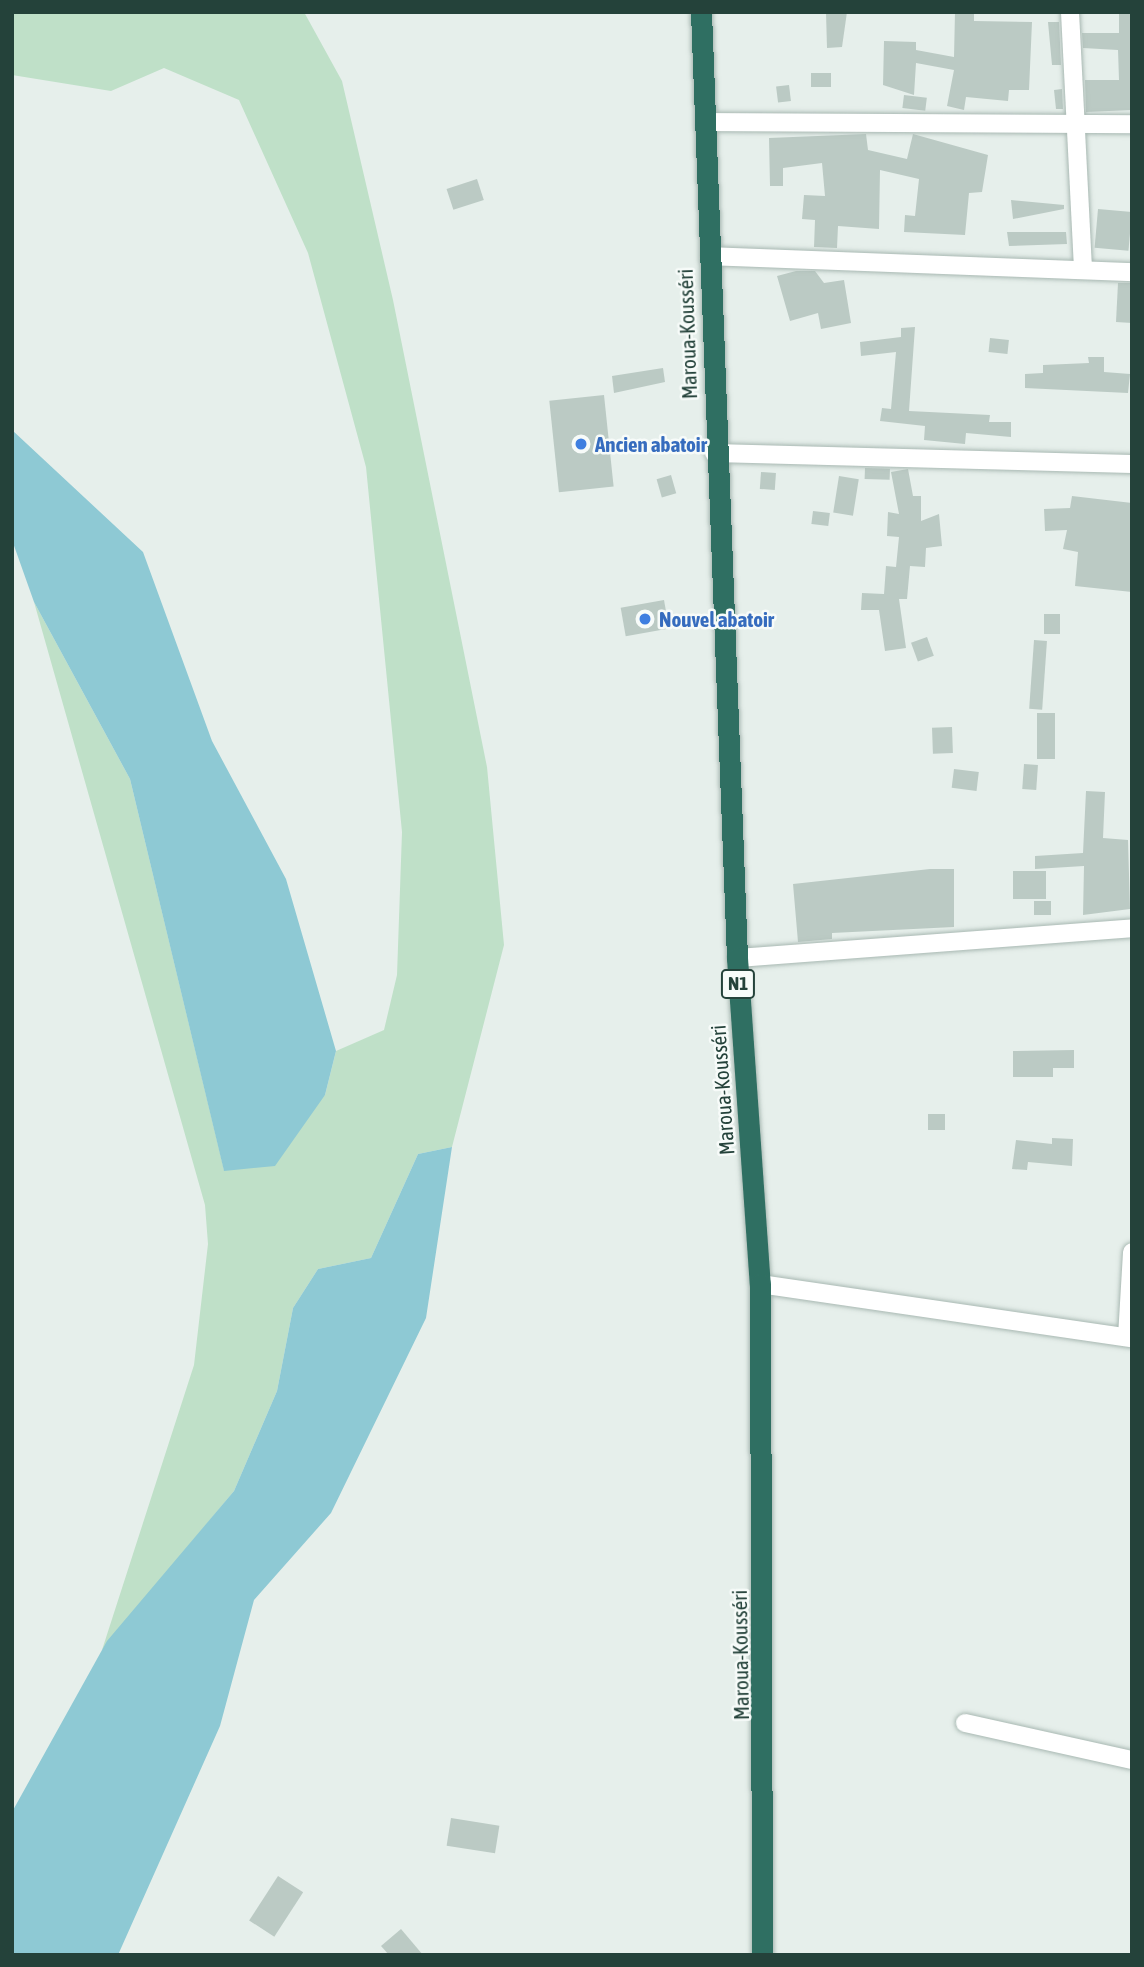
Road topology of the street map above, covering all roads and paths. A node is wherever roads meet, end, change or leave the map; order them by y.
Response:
1 (701, 12) edge
2 (1070, 12) edge
3 (706, 122) junction
4 (1132, 124) edge
5 (1075, 125) junction
6 (709, 256) junction
7 (1083, 270) junction
8 (1132, 272) edge
9 (714, 453) junction
10 (1132, 464) edge
11 (1132, 928) edge
12 (737, 958) junction
13 (1132, 1252) edge
14 (760, 1284) junction
15 (1130, 1337) edge
16 (965, 1723) dead end
17 (1132, 1760) edge
18 (762, 1955) edge

1 - 3 highway, Maroua-Kousséri / N1
2 - 5 street
3 - 5 street
3 - 6 highway, Maroua-Kousséri / N1
4 - 5 street
5 - 7 street
6 - 7 street
6 - 9 highway, Maroua-Kousséri / N1
7 - 8 street
9 - 10 street
9 - 12 highway, Maroua-Kousséri / N1
11 - 12 street
12 - 14 highway, Maroua-Kousséri / N1
13 - 15 street
14 - 15 street
14 - 18 highway, Maroua-Kousséri / N1
16 - 17 street

